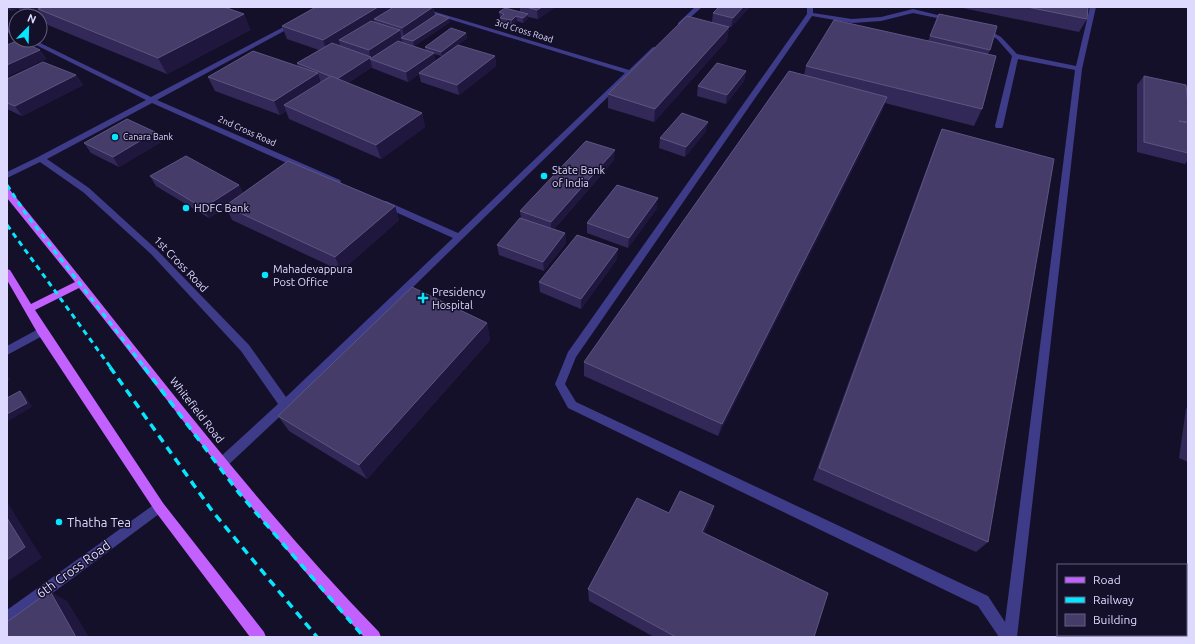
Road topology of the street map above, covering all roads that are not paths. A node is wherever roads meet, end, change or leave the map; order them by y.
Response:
1 (413, 7) edge
2 (699, 7) edge
3 (1093, 7) edge
4 (913, 9) edge
5 (810, 10) edge
6 (304, 18) edge
7 (956, 20) edge
8 (976, 26) edge
9 (676, 29) edge
10 (658, 45) edge
11 (45, 48) edge
12 (1015, 56) junction
13 (1079, 69) junction
14 (629, 72) junction
15 (152, 100) junction
16 (999, 126) dead end
17 (41, 159) junction
18 (7, 175) edge
19 (345, 186) edge
20 (7, 192) edge
21 (374, 199) edge
22 (459, 237) junction
23 (7, 272) edge
24 (81, 283) junction
25 (29, 309) junction
26 (42, 331) junction
27 (7, 351) edge
28 (285, 405) junction
29 (222, 463) junction
30 (159, 507) junction
31 (7, 618) edge
32 (257, 636) edge
33 (374, 637) edge
34 (1009, 637) edge

1 - 14 street, 3rd Cross Road
2 - 9 street
3 - 13 street
4 - 5 street
4 - 7 street
5 - 34 street
6 - 15 street
8 - 12 street
10 - 14 street
11 - 15 street, 2nd Cross Road
12 - 13 street
12 - 16 street
13 - 34 street
14 - 22 street
15 - 17 street
15 - 19 street, 2nd Cross Road
17 - 18 street
17 - 28 street, 1st Cross Road
20 - 24 main road, Whitefield Road
21 - 22 street
22 - 28 street
23 - 25 main road
24 - 25 main road
24 - 29 main road, Whitefield Road
25 - 26 main road
26 - 27 street
26 - 30 main road
28 - 29 street
29 - 33 main road, Whitefield Road
30 - 31 street, 6th Cross Road
30 - 32 main road

